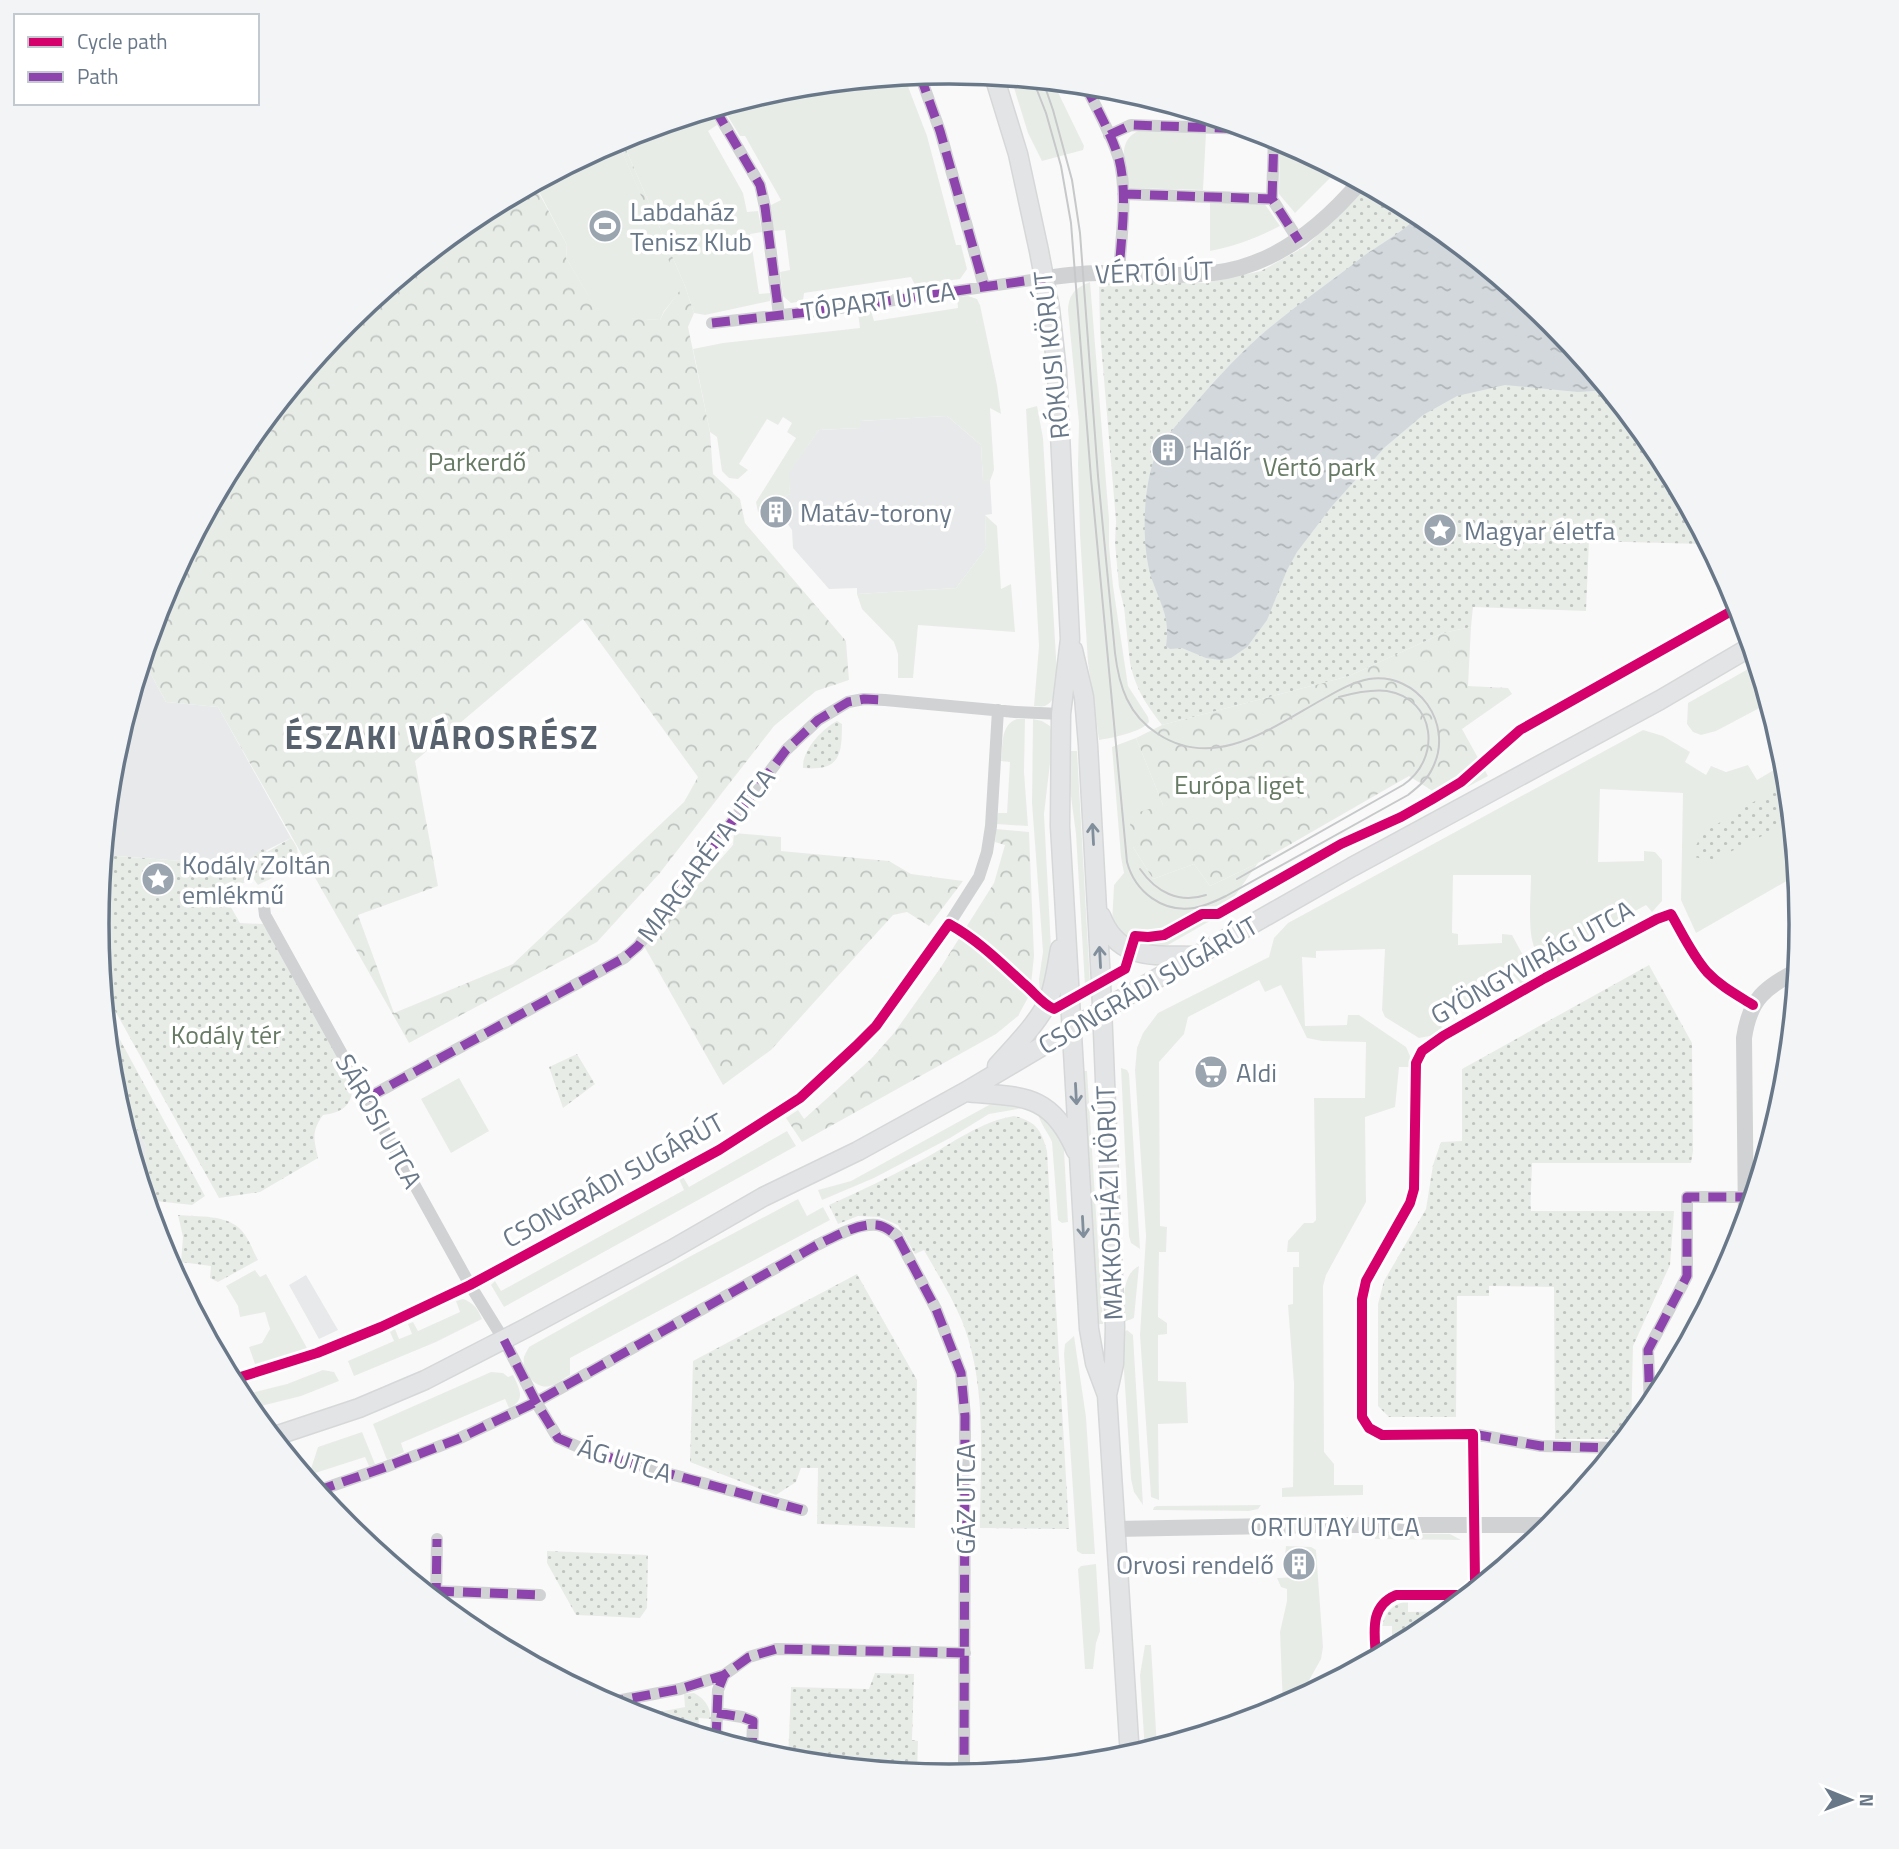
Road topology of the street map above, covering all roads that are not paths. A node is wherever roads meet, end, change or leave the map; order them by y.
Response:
1 (924, 85) edge
2 (998, 86) edge
3 (1090, 96) edge
4 (720, 117) edge
5 (1216, 128) edge
6 (1109, 135) junction
7 (1274, 149) edge
8 (1354, 189) edge
9 (1123, 194) junction
10 (1272, 198) junction
11 (1299, 241) junction
12 (1119, 273) junction
13 (1045, 278) junction
14 (984, 286) junction
15 (779, 315) junction
16 (712, 323) dead end
17 (1070, 639) junction
18 (1744, 651) edge
19 (1084, 697) junction
20 (998, 710) junction
21 (1061, 714) junction
22 (1087, 738) junction
23 (263, 898) dead end
24 (1097, 902) junction
25 (1065, 914) junction
26 (1197, 956) junction
27 (1788, 976) edge
28 (1753, 1005) junction
29 (1102, 1011) junction
30 (1072, 1028) junction
31 (986, 1080) junction
32 (965, 1092) junction
33 (366, 1098) junction
34 (1079, 1159) junction
35 (1749, 1180) edge
36 (1744, 1197) edge
37 (470, 1285) junction
38 (504, 1340) junction
39 (242, 1377) edge
40 (1649, 1389) edge
41 (1107, 1395) junction
42 (536, 1402) junction
43 (281, 1434) edge
44 (1473, 1434) junction
45 (1606, 1448) edge
46 (326, 1488) edge
47 (802, 1510) dead end
48 (1474, 1525) junction
49 (1538, 1525) edge
50 (1115, 1529) junction
51 (437, 1539) dead end
52 (1475, 1580) edge
53 (436, 1589) edge
54 (540, 1595) dead end
55 (1455, 1595) edge
56 (445, 1596) edge
57 (1376, 1648) edge
58 (965, 1653) junction
59 (724, 1675) junction
60 (633, 1703) edge
61 (717, 1713) junction
62 (716, 1731) edge
63 (752, 1741) edge
64 (1129, 1745) edge
65 (964, 1764) edge

1 - 14 street
2 - 13 main road, RÓKUSI KÖRÚT
3 - 6 street
4 - 15 street
5 - 6 street
6 - 9 street
7 - 10 street
8 - 11 street, VÉRTÓI ÚT
9 - 10 street
9 - 12 street
10 - 11 street
11 - 12 street, VÉRTÓI ÚT
12 - 13 street, VÉRTÓI ÚT
13 - 14 street, TÓPART UTCA
13 - 17 main road, RÓKUSI KÖRÚT
14 - 15 street, TÓPART UTCA
15 - 16 street, TÓPART UTCA
17 - 19 main road, RÓKUSI KÖRÚT
17 - 21 main road, RÓKUSI KÖRÚT
18 - 26 main road, CSONGRÁDI SUGÁRÚT
19 - 21 main road
19 - 22 main road, RÓKUSI KÖRÚT
20 - 21 street, MARGARÉTA UTCA
20 - 33 street, MARGARÉTA UTCA
20 - 37 street, CSONGRÁDI SUGÁRÚT
21 - 22 main road
21 - 25 main road, RÓKUSI KÖRÚT
24 -> 22 main road, RÓKUSI KÖRÚT
23 - 33 street, SÁROSI UTCA
24 - 26 main road
29 -> 24 main road, RÓKUSI KÖRÚT
25 - 30 main road, RÓKUSI KÖRÚT
25 - 31 main road
26 - 29 main road, CSONGRÁDI SUGÁRÚT
27 - 28 street
28 - 35 street
28 - 44 street, GYÖNGYVIRÁG UTCA
29 - 30 main road, CSONGRÁDI SUGÁRÚT
29 - 41 main road, MAKKOSHÁZI KÖRÚT
30 - 31 main road, CSONGRÁDI SUGÁRÚT
30 -> 34 main road, MAKKOSHÁZI KÖRÚT
31 - 32 main road, CSONGRÁDI SUGÁRÚT
32 - 34 main road
32 - 38 main road, CSONGRÁDI SUGÁRÚT
33 - 37 street, SÁROSI UTCA
34 -> 41 main road, MAKKOSHÁZI KÖRÚT
36 - 40 street
37 - 38 street, SÁROSI UTCA
37 - 39 street, CSONGRÁDI SUGÁRÚT
38 - 42 street, ÁG UTCA
38 - 43 main road, CSONGRÁDI SUGÁRÚT
41 - 50 main road, MAKKOSHÁZI KÖRÚT
42 - 46 street
42 - 47 street, ÁG UTCA
42 - 58 street, GÁZ UTCA
44 - 45 street, GYÖNGYVIRÁG UTCA
44 - 48 street
48 - 49 street, ORTUTAY UTCA
48 - 50 street, ORTUTAY UTCA
48 - 52 street
50 - 64 main road, MAKKOSHÁZI KÖRÚT
51 - 53 street
54 - 56 street
55 - 57 street
58 - 59 street
58 - 65 street, GÁZ UTCA
59 - 60 street
59 - 61 street
61 - 62 street
61 - 63 street

